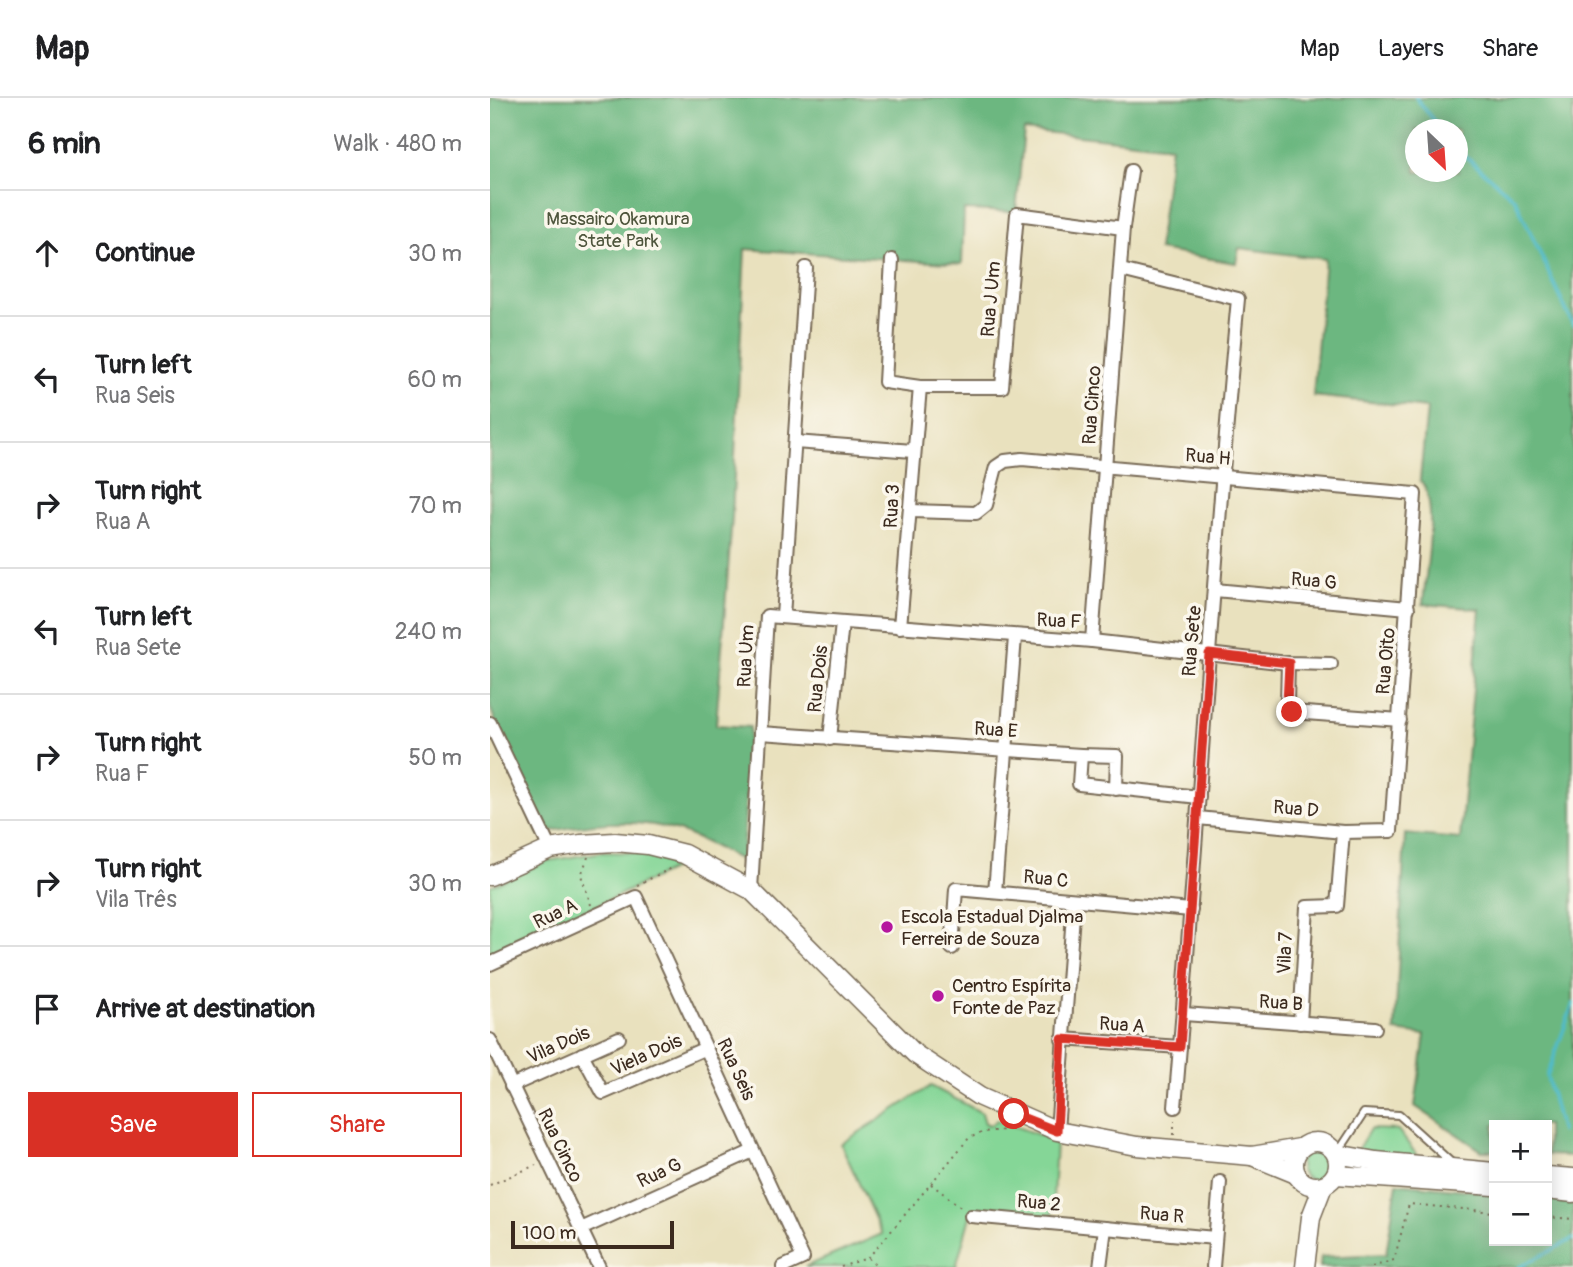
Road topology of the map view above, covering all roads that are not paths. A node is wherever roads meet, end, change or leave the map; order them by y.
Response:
1 (1131, 171) dead end
2 (1123, 228) junction
3 (892, 260) dead end
4 (806, 268) dead end
5 (1121, 270) junction
6 (920, 387) junction
7 (795, 442) junction
8 (913, 451) junction
9 (1106, 466) junction
10 (1221, 476) junction
11 (1415, 494) joint
12 (911, 510) junction
13 (1215, 590) junction
14 (1409, 608) junction
15 (783, 617) junction
16 (842, 623) junction
17 (900, 626) junction
18 (1015, 637) junction
19 (1092, 642) junction
20 (1209, 654) junction
21 (1289, 663) junction
22 (1331, 664) dead end
23 (1400, 720) junction
24 (490, 723) edge
25 (760, 733) junction
26 (830, 739) junction
27 (495, 745) edge
28 (1004, 748) junction
29 (1081, 755) junction
30 (1116, 789) junction
31 (1199, 797) junction
32 (1198, 818) junction
33 (1391, 831) joint
34 (1343, 832) junction
35 (550, 849) junction
36 (490, 876) edge
37 (751, 890) junction
38 (995, 892) junction
39 (636, 897) joint
40 (1074, 901) junction
41 (1191, 910) junction
42 (952, 948) dead end
43 (490, 964) edge
44 (1184, 1014) junction
45 (1300, 1023) junction
46 (1375, 1028) dead end
47 (619, 1038) dead end
48 (1062, 1039) junction
49 (490, 1040) edge
50 (1180, 1047) junction
51 (706, 1048) junction
52 (582, 1054) junction
53 (512, 1086) junction
54 (1175, 1107) road end
55 (1057, 1131) junction
56 (1300, 1148) junction
57 (753, 1151) junction
58 (1336, 1154) junction
59 (1252, 1156) junction
60 (1457, 1168) junction
61 (1489, 1171) edge
62 (1297, 1176) junction
63 (1552, 1176) edge
64 (1573, 1178) edge
65 (1329, 1180) junction
66 (1220, 1182) dead end
67 (1489, 1186) edge
68 (1552, 1191) edge
69 (1573, 1193) edge
70 (971, 1216) road end
71 (1311, 1217) junction
72 (1105, 1228) junction
73 (581, 1229) junction
74 (1215, 1238) junction
75 (599, 1267) edge
76 (783, 1267) edge
77 (1100, 1267) edge
78 (1213, 1267) edge
79 (1305, 1267) edge

1 - 2 street, Rua Cinco
2 - 5 street, Rua Cinco
2 - 6 street, Rua J Um
3 - 6 street
4 - 7 street, Rua Um
5 - 9 street, Rua Cinco
5 - 10 street, Rua Sete
6 - 8 street, Rua 3
7 - 8 street
7 - 15 street, Rua Um
8 - 12 street, Rua 3
9 - 10 street, Rua H
9 - 12 street, Rua H
9 - 19 street, Rua Cinco
10 - 11 street, Rua H
10 - 13 street, Rua Sete
11 - 14 street, Rua Oito
12 - 17 street, Rua 3
13 - 14 street, Rua G
13 - 20 street, Rua Sete
14 - 23 street, Rua Oito
15 - 16 street, Rua F
15 - 25 street, Rua Um
16 - 17 street, Rua F
16 - 26 street, Rua Dois
17 - 18 street, Rua F
18 - 19 street, Rua F
18 - 28 street
19 - 20 street, Rua F
20 - 21 street, Rua F
20 - 31 street, Rua Sete
21 - 22 street, Rua F
21 - 23 street
23 - 33 street, Rua Oito
24 - 27 street
25 - 26 street, Rua E
25 - 37 street, Rua Um
26 - 28 street, Rua E
27 - 35 street
28 - 29 street, Rua E
28 - 38 street
29 - 30 street
29 - 30 street
30 - 31 street
31 - 32 street, Rua Sete
32 - 34 street, Rua D
32 - 41 street, Rua Sete
33 - 34 street, Rua D
34 - 45 street, Vila 7
35 - 36 main road
35 - 37 main road
37 - 55 main road
38 - 40 street, Rua C
38 - 42 street, Rua C
39 - 43 street, Rua A
39 - 51 street, Rua Seis
40 - 41 street, Rua C
40 - 48 street
41 - 44 street, Rua Sete
44 - 45 street, Rua B
44 - 50 street, Rua Sete
45 - 46 street, Rua B
47 - 52 street, Vila Dois
48 - 50 street, Rua A
48 - 55 street
49 - 53 street, Rua Cinco
50 - 54 street, Rua Sete
51 - 52 street, Viela Dois
51 - 57 street, Rua Seis
52 - 53 street, Vila Dois
53 - 73 street, Rua Cinco
55 - 59 main road
56 - 58 main road
56 - 59 main road
56 - 62 main road
57 - 73 street, Rua G
57 - 76 street, Rua Seis
58 - 60 main road
58 - 60 lane
58 - 65 main road
59 - 62 main road
60 - 61 main road
62 - 65 main road
62 - 71 main road
63 - 64 main road
65 - 67 main road
65 - 71 main road
66 - 74 street
68 - 69 main road
70 - 72 street, Rua 2
71 - 79 main road
72 - 74 street, Rua R
72 - 77 street
73 - 75 street, Rua Cinco
74 - 78 street

